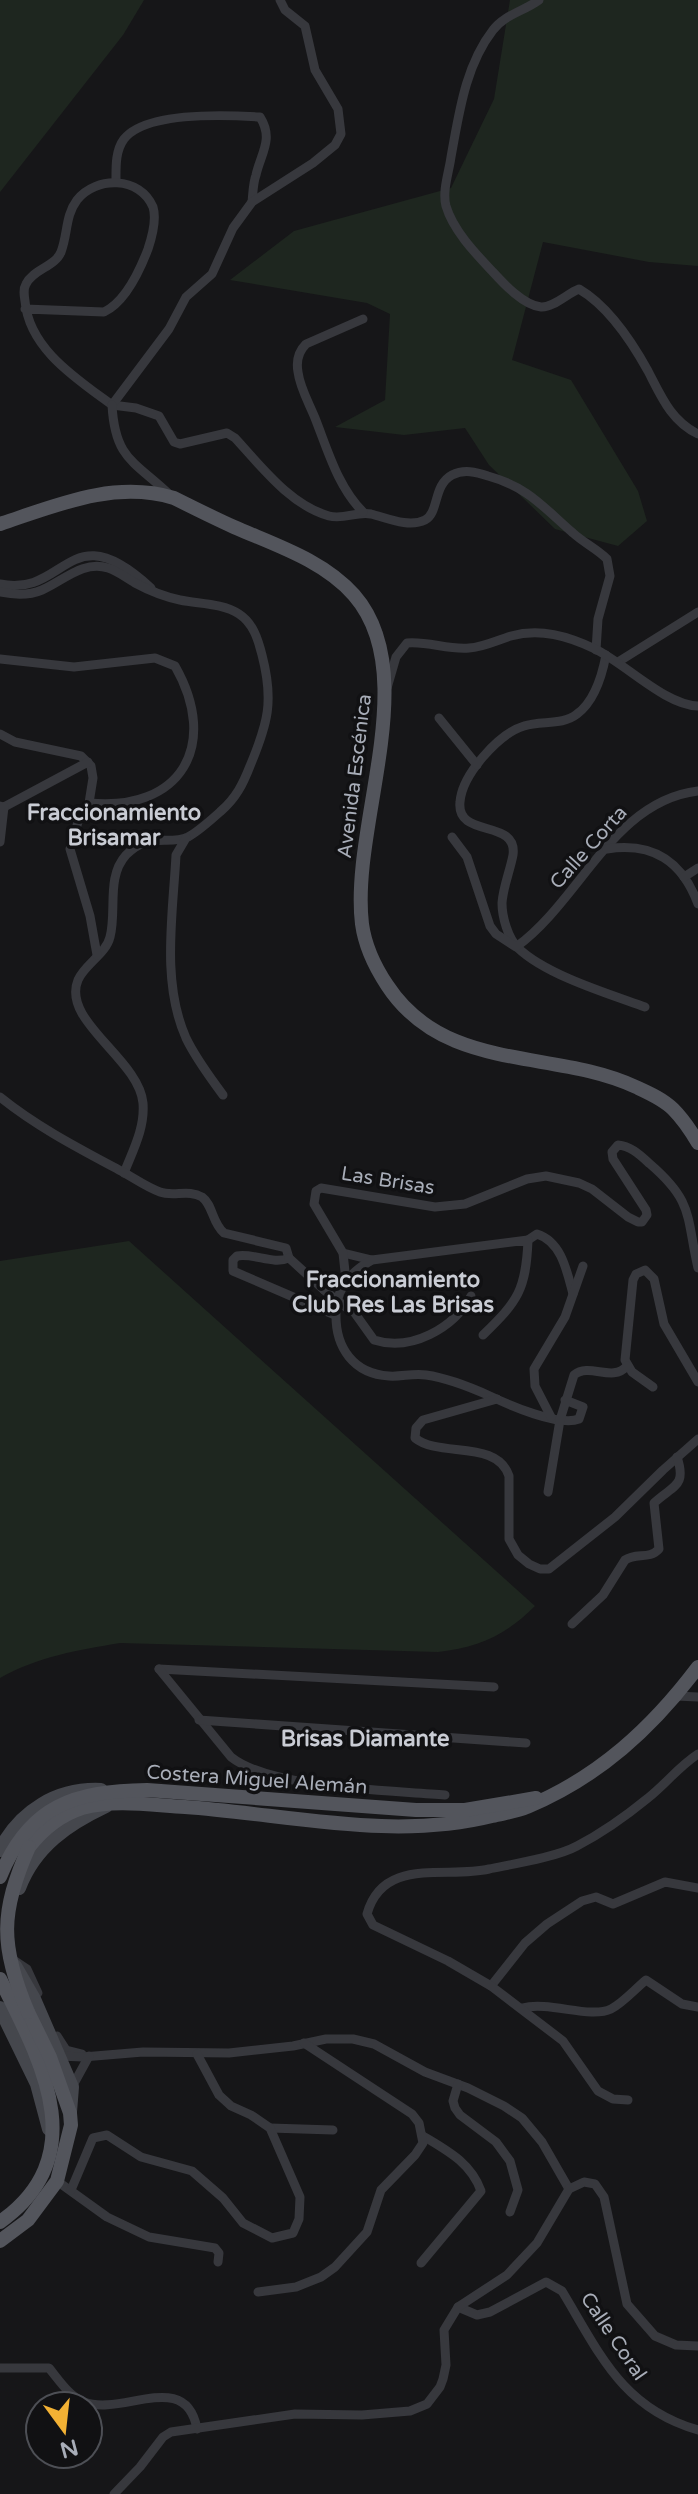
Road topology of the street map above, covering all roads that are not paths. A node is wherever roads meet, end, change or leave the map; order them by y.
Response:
1 (280, 0) edge
2 (539, 0) edge
3 (116, 182) junction
4 (252, 202) junction
5 (25, 309) junction
6 (363, 319) dead end
7 (112, 405) junction
8 (698, 434) edge
9 (174, 498) junction
10 (363, 512) junction
11 (0, 524) edge
12 (0, 584) edge
13 (153, 590) junction
14 (0, 592) edge
15 (698, 612) edge
16 (596, 650) junction
17 (606, 655) junction
18 (0, 659) edge
19 (618, 662) junction
20 (385, 692) junction
21 (698, 706) edge
22 (439, 718) dead end
23 (0, 734) edge
24 (88, 762) junction
25 (477, 765) junction
26 (698, 791) edge
27 (89, 803) junction
28 (2, 806) edge
29 (452, 837) dead end
30 (186, 838) junction
31 (0, 842) edge
32 (607, 849) junction
33 (698, 868) edge
34 (684, 877) junction
35 (698, 904) edge
36 (516, 947) junction
37 (97, 955) junction
38 (645, 1007) dead end
39 (223, 1095) dead end
40 (3, 1103) edge
41 (698, 1143) edge
42 (124, 1173) junction
43 (528, 1240) junction
44 (343, 1253) junction
45 (289, 1258) junction
46 (372, 1260) junction
47 (583, 1266) dead end
48 (698, 1268) edge
49 (346, 1281) junction
50 (573, 1294) junction
51 (471, 1296) dead end
52 (335, 1315) junction
53 (483, 1335) dead end
54 (627, 1366) junction
55 (698, 1382) edge
56 (653, 1387) dead end
57 (497, 1399) junction
58 (565, 1400) junction
59 (556, 1419) junction
60 (698, 1439) edge
61 (677, 1457) junction
62 (548, 1492) dead end
63 (572, 1624) dead end
64 (698, 1667) edge
65 (494, 1687) dead end
66 (676, 1696) junction
67 (698, 1697) edge
68 (199, 1720) junction
69 (526, 1743) dead end
70 (698, 1754) edge
71 (354, 1787) junction
72 (445, 1795) dead end
73 (110, 1797) junction
74 (548, 1797) junction
75 (352, 1806) junction
76 (303, 1818) junction
77 (401, 1827) junction
78 (24, 1843) junction
79 (0, 1850) edge
80 (0, 1877) edge
81 (698, 1888) edge
82 (6, 1957) edge
83 (0, 1979) edge
84 (491, 1986) junction
85 (698, 2007) edge
86 (0, 2008) edge
87 (522, 2008) junction
88 (24, 2015) junction
89 (304, 2043) junction
90 (197, 2054) junction
91 (59, 2056) junction
92 (89, 2056) junction
93 (458, 2084) junction
94 (72, 2087) junction
95 (628, 2100) dead end
96 (70, 2113) junction
97 (270, 2128) junction
98 (333, 2130) dead end
99 (50, 2136) junction
100 (423, 2136) junction
101 (57, 2181) junction
102 (569, 2189) junction
103 (71, 2190) junction
104 (510, 2212) dead end
105 (458, 2220) junction
106 (0, 2222) edge
107 (468, 2227) dead end
108 (0, 2241) edge
109 (218, 2262) dead end
110 (421, 2263) dead end
111 (258, 2292) dead end
112 (458, 2307) junction
113 (698, 2346) edge
114 (0, 2368) edge
115 (197, 2429) junction
116 (698, 2430) edge
117 (114, 2494) edge

1 - 4 street
2 - 8 street
3 - 4 street
3 - 5 street
3 - 5 street
4 - 7 street
5 - 7 street
6 - 10 street
7 - 9 street
7 - 10 street
9 - 11 main road, Avenida Escénica
9 - 20 main road, Avenida Escénica
10 - 16 street
12 - 13 street
13 - 14 street
13 - 30 street
15 - 19 street
16 - 17 street
16 - 20 street
17 - 19 street
17 - 25 street
18 - 27 street
19 - 21 street
20 - 41 main road, Avenida Escénica
22 - 25 street
23 - 24 street
24 - 27 street
24 - 28 street
25 - 36 street
26 - 32 street, Calle Corta
27 - 37 street
28 - 31 street
29 - 36 street
30 - 37 street
30 - 39 street
32 - 34 street
32 - 36 street, Calle Corta
33 - 34 street
34 - 35 street
36 - 38 street
37 - 42 street
40 - 42 street
42 - 45 street
43 - 46 street
43 - 50 street
43 - 53 street
44 - 46 street
44 - 48 street, Las Brisas
44 - 49 street, Las Brisas
45 - 51 street, bridge
45 - 52 street
46 - 49 street
47 - 50 street
49 - 52 street
50 - 59 street
52 - 57 street
54 - 55 street
54 - 56 street
54 - 58 street
57 - 59 street
57 - 61 street
58 - 59 street
58 - 59 street
59 - 62 street
60 - 61 street
61 - 63 street
64 - 66 main road
65 - 68 street
66 - 67 street
66 - 74 main road
68 - 69 street
68 - 71 street
70 - 84 street
71 - 72 street
71 - 75 street
73 - 75 main road, Costera Miguel Alemán
73 - 76 main road, Costera Miguel Alemán
73 - 78 main road, Costera Miguel Alemán
73 - 79 street
73 - 82 street
74 - 75 main road, Costera Miguel Alemán
74 - 77 main road
75 - 76 main road
75 - 77 main road
76 - 77 main road
78 - 80 main road, Costera Miguel Alemán
78 - 88 main road, Costera Miguel Alemán, bridge
81 - 84 street
82 - 91 street
82 - 92 street
83 - 88 main road, Costera Miguel Alemán
84 - 87 street
85 - 87 street
86 - 99 street
87 - 95 street
88 - 96 main road, Costera Miguel Alemán
88 - 99 main road, Costera Miguel Alemán
89 - 90 street
89 - 93 street
89 - 100 street
90 - 92 street
90 - 97 street
91 - 92 street
91 - 94 street
92 - 94 street
93 - 102 street
93 - 104 street
94 - 96 street
96 - 101 main road, Costera Miguel Alemán
97 - 98 street
97 - 103 street
99 - 106 main road, Costera Miguel Alemán
100 - 105 street
100 - 111 street
101 - 103 street
101 - 108 main road
102 - 112 street
102 - 113 street
103 - 109 street
105 - 107 street
105 - 110 street
112 - 115 street
112 - 116 street, Calle Coral
114 - 115 street
115 - 117 street

